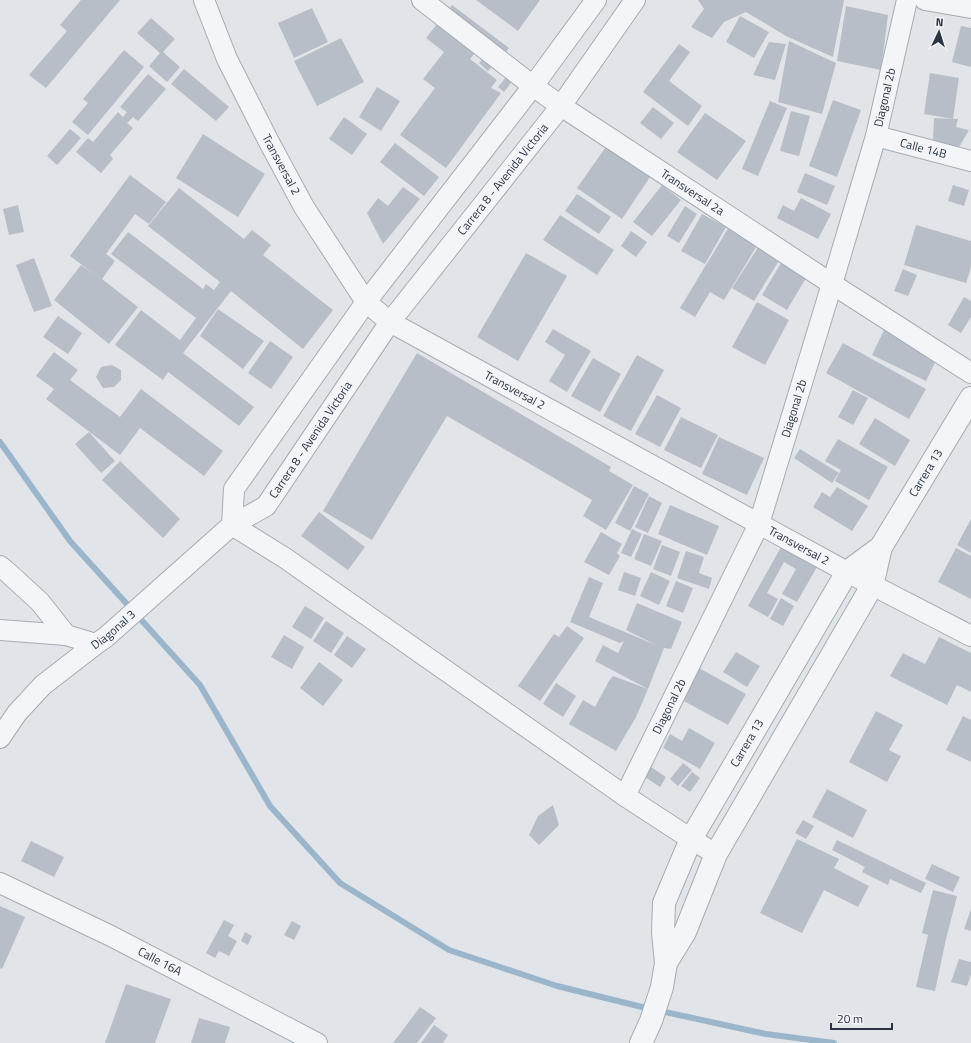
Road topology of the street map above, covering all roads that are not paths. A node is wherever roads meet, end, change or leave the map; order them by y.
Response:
1 (204, 0) edge
2 (422, 0) edge
3 (596, 0) edge
4 (635, 0) edge
5 (907, 0) edge
6 (925, 0) edge
7 (971, 8) edge
8 (533, 86) junction
9 (561, 106) junction
10 (876, 136) junction
11 (971, 161) edge
12 (832, 284) junction
13 (366, 302) junction
14 (390, 322) junction
15 (971, 374) edge
16 (971, 398) edge
17 (759, 524) junction
18 (232, 525) junction
19 (881, 547) junction
20 (0, 566) edge
21 (847, 572) junction
22 (872, 586) junction
23 (0, 630) edge
24 (66, 636) junction
25 (971, 636) edge
26 (101, 640) junction
27 (0, 738) edge
28 (748, 742) junction
29 (773, 756) junction
30 (625, 796) junction
31 (691, 839) junction
32 (716, 854) junction
33 (0, 884) edge
34 (666, 963) junction
35 (317, 1043) edge
36 (641, 1043) edge

1 - 13 street, Transversal 2
2 - 8 street, Transversal 2a
3 - 8 street
4 - 9 street, Carrera 8 - Avenida Victoria
5 - 10 street, Diagonal 2b
6 - 7 street
8 - 9 street, Transversal 2a
8 - 13 street
9 - 12 street, Transversal 2a
9 - 14 street, Carrera 8 - Avenida Victoria
10 - 11 street, Calle 14B
10 - 12 street, Diagonal 2b
12 - 15 street, Transversal 2a
12 - 17 street, Diagonal 2b
13 - 14 street, Transversal 2
13 - 18 street
14 - 17 street, Transversal 2
14 - 18 street, Carrera 8 - Avenida Victoria
16 - 19 street, Carrera 13
17 - 21 street, Transversal 2
17 - 30 street, Diagonal 2b
18 - 26 street, Diagonal 3
18 - 30 street
19 - 21 street, Carrera 13
19 - 22 street, Carrera 13
20 - 24 street
21 - 22 street, Transversal 2
21 - 28 street, Carrera 13
22 - 25 street, Transversal 2
22 - 29 street, Carrera 13
23 - 24 street
24 - 26 street
26 - 27 street, Diagonal 3
28 - 29 street
28 - 31 street, Carrera 13
29 - 32 street, Carrera 13
30 - 31 street
31 - 32 street
31 - 34 street, Carrera 13
32 - 34 street, Carrera 13
33 - 35 street, Calle 16A
34 - 36 street, Carrera 13

